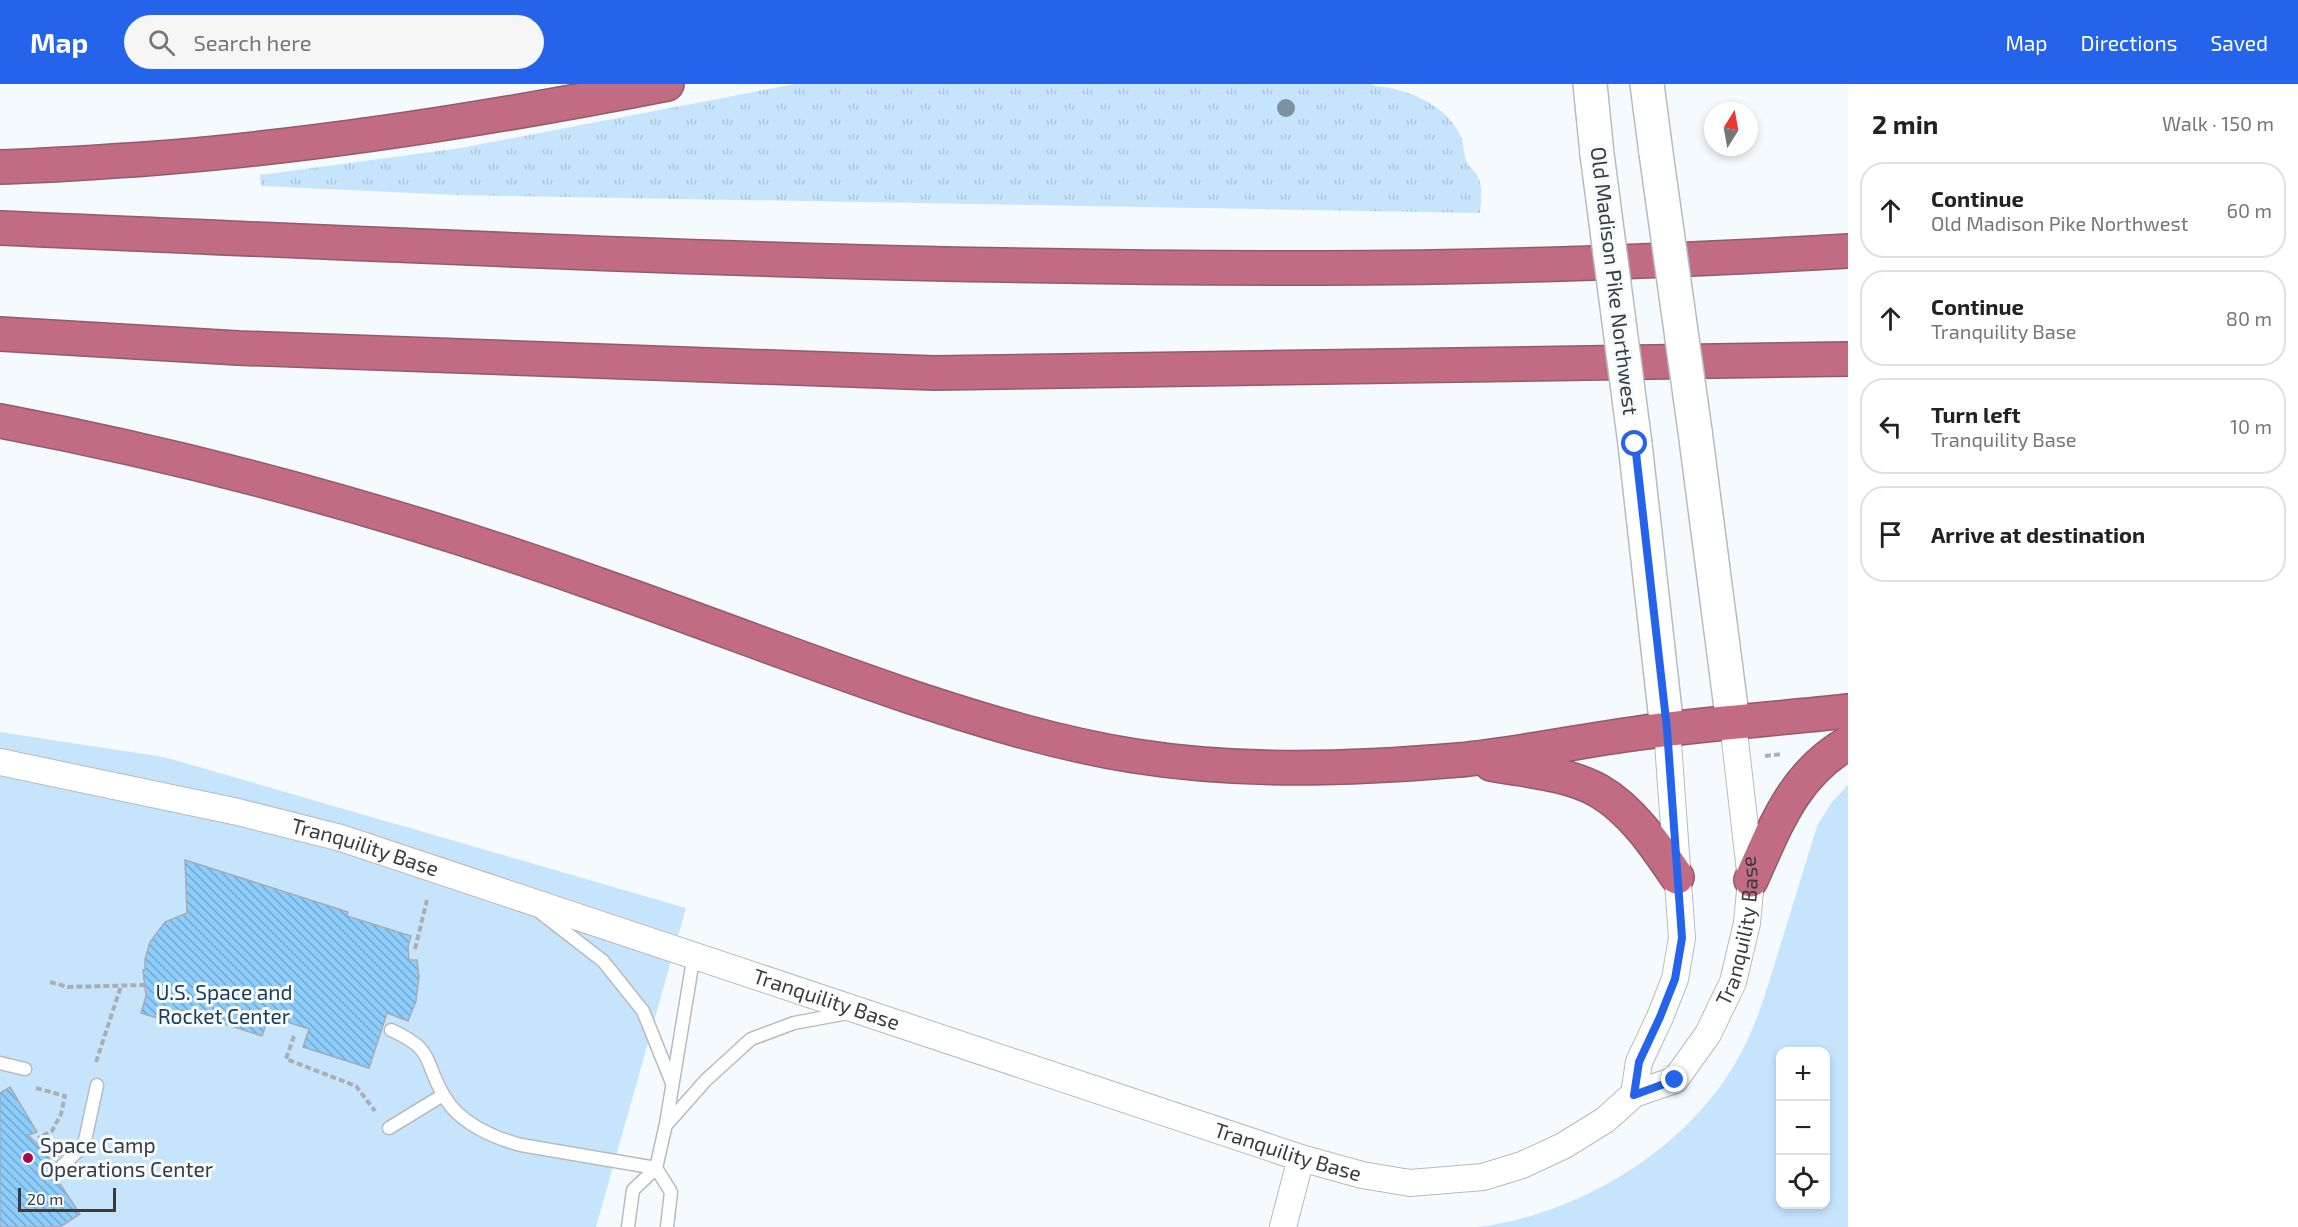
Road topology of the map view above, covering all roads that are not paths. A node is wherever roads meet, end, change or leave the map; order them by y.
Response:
1 (667, 84) edge
2 (1590, 84) edge
3 (1647, 84) edge
4 (0, 167) edge
5 (0, 228) edge
6 (1848, 252) edge
7 (0, 334) edge
8 (1848, 358) edge
9 (0, 421) edge
10 (1848, 711) edge
11 (1732, 723) junction
12 (1667, 729) junction
13 (1848, 743) edge
14 (1463, 759) junction
15 (0, 762) edge
16 (1677, 877) junction
17 (1751, 880) junction
18 (522, 898) junction
19 (694, 954) junction
20 (861, 1011) junction
21 (391, 1030) dead end
22 (0, 1063) edge
23 (25, 1069) dead end
24 (97, 1085) dead end
25 (673, 1085) junction
26 (443, 1095) junction
27 (1634, 1095) junction
28 (666, 1124) junction
29 (391, 1127) road end
30 (1301, 1158) junction
31 (62, 1166) dead end
32 (656, 1168) junction
33 (628, 1227) edge
34 (667, 1227) edge
35 (1283, 1227) edge

1 - 4 highway
2 - 12 main road, Old Madison Pike Northwest, bridge
3 - 11 main road, bridge
5 - 6 highway
7 - 8 highway
9 - 14 highway
10 - 11 highway
11 - 12 highway
11 - 17 street, Tranquility Base
12 - 14 highway
12 - 16 street
13 - 17 highway
14 - 16 highway
15 - 18 street, Tranquility Base
16 - 27 street
17 - 27 street, Tranquility Base
18 - 19 street, Tranquility Base
18 - 25 lane
19 - 20 street, Tranquility Base
19 - 25 lane
20 - 28 lane
20 - 30 street, Tranquility Base
21 - 26 lane
22 - 23 lane
24 - 31 lane
25 - 28 lane
26 - 29 lane
26 - 32 lane
27 - 30 street, Tranquility Base
28 - 32 lane
30 - 35 street
32 - 33 lane
32 - 34 lane

